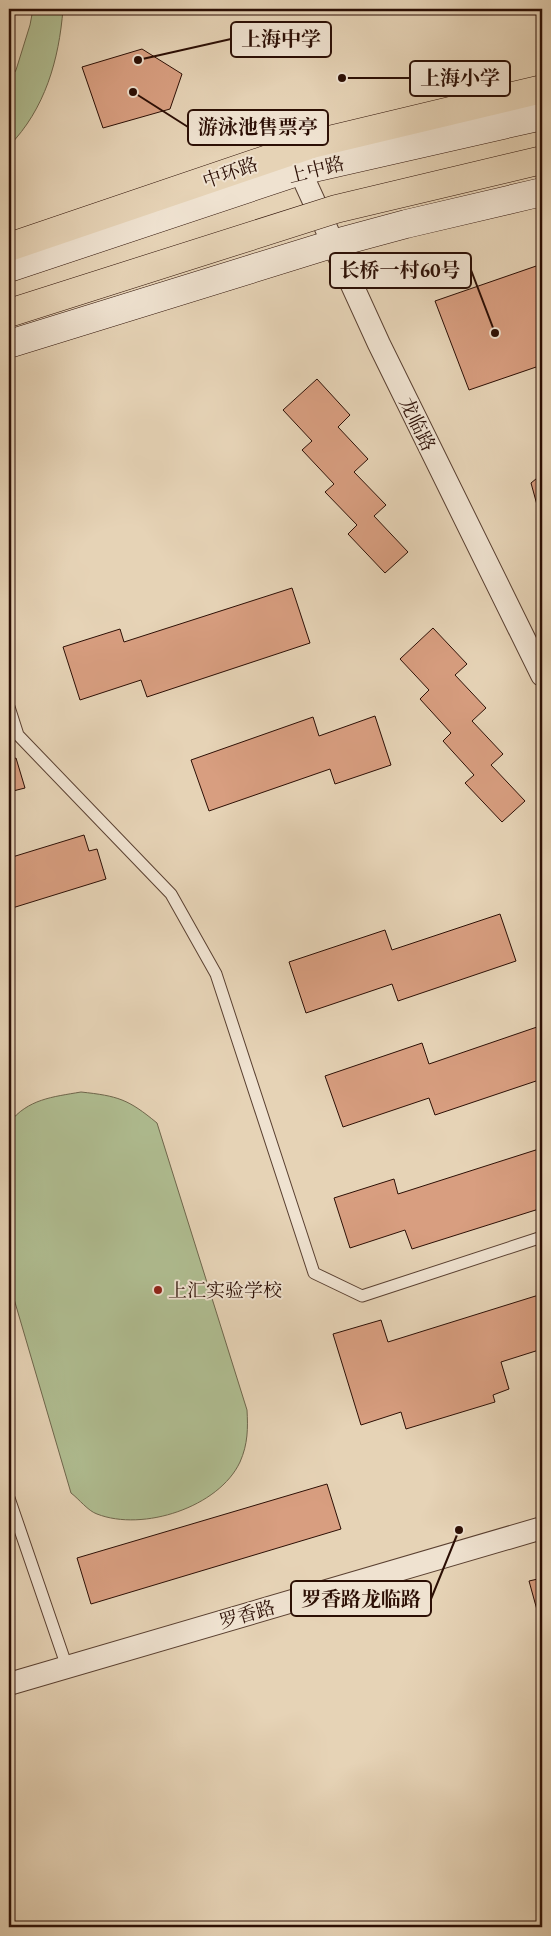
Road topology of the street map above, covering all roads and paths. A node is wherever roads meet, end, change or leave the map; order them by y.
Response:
1 (542, 89) edge
2 (542, 116) edge
3 (542, 160) edge
4 (300, 171) junction
5 (542, 192) edge
6 (332, 244) junction
7 (9, 247) edge
8 (9, 268) edge
9 (9, 313) edge
10 (9, 344) edge
11 (542, 675) edge
12 (9, 706) edge
13 (542, 1237) edge
14 (9, 1498) edge
15 (542, 1528) edge
16 (67, 1667) junction
17 (9, 1684) edge

1 - 7 highway, 中环路
2 - 4 main road, 上中路
3 - 9 highway, bridge
4 - 6 street, 龙临路
4 - 8 main road, 上中路
5 - 6 main road
6 - 10 main road
6 - 11 street, 龙临路
12 - 13 lane
14 - 16 lane
15 - 16 street, 罗香路
16 - 17 street, 罗香路

